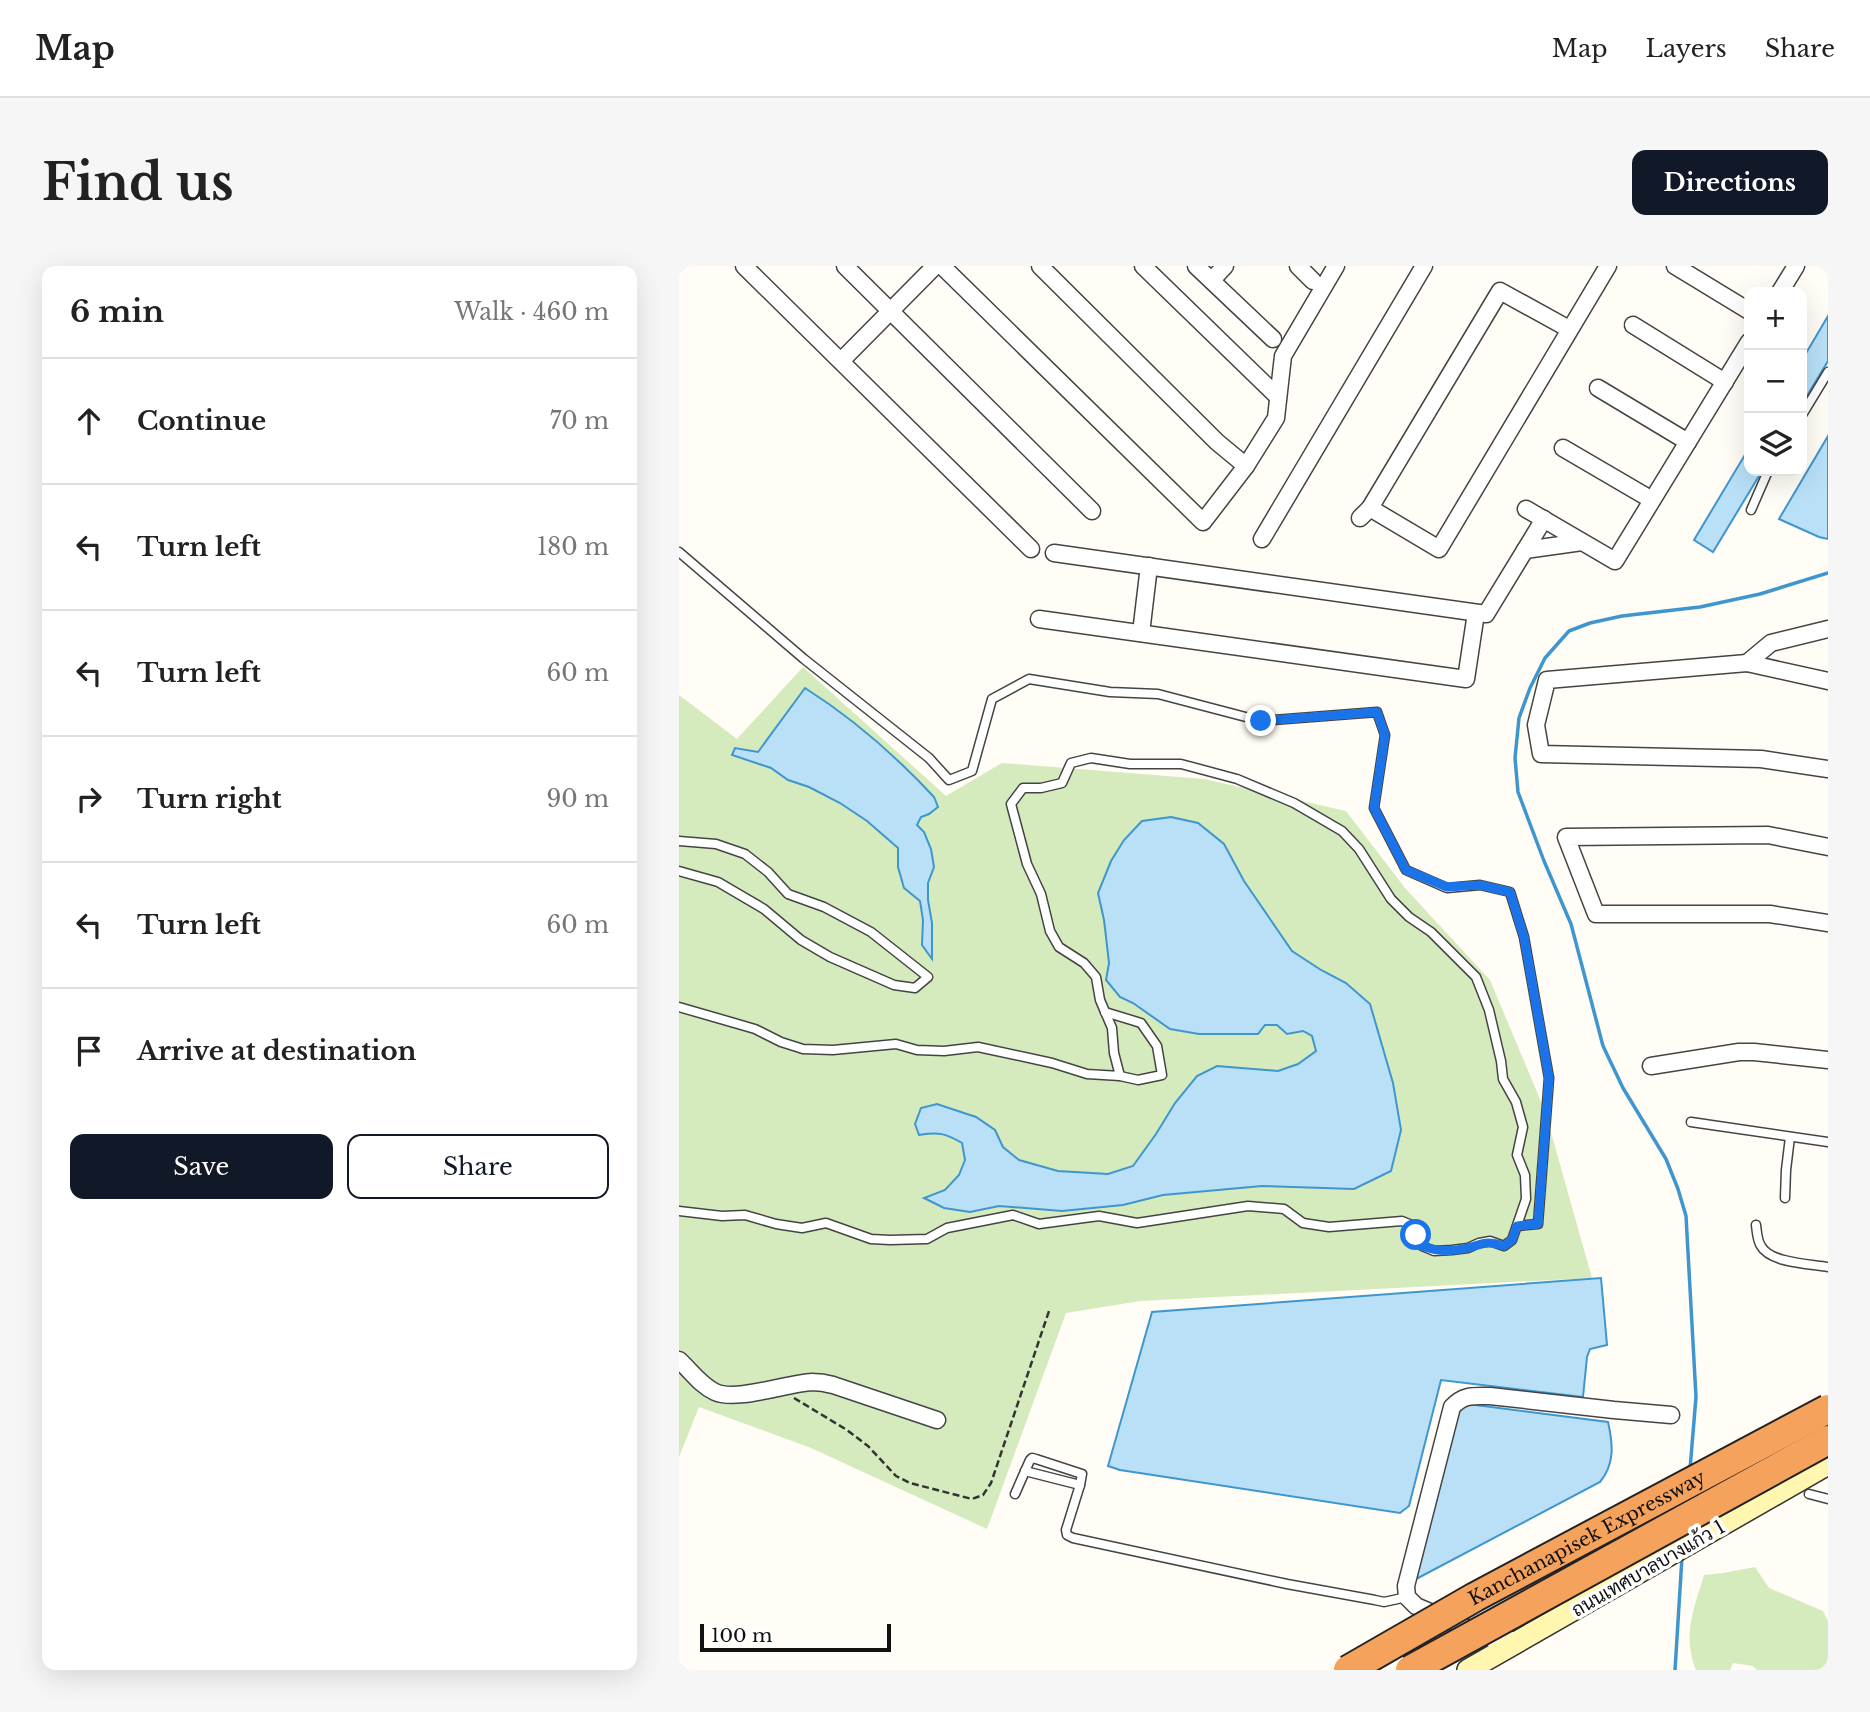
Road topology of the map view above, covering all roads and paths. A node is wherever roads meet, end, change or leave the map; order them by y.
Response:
1 (744, 266) edge
2 (845, 266) edge
3 (935, 266) edge
4 (942, 266) edge
5 (1040, 266) edge
6 (1143, 266) edge
7 (1196, 266) edge
8 (1225, 266) edge
9 (1298, 266) edge
10 (1336, 266) edge
11 (1424, 266) edge
12 (1608, 266) edge
13 (1675, 266) edge
14 (1796, 266) edge
15 (1212, 280) junction
16 (1313, 281) dead end
17 (1783, 287) edge
18 (1744, 308) edge
19 (890, 311) junction
20 (1633, 325) dead end
21 (1569, 329) junction
22 (1273, 339) dead end
23 (1744, 350) edge
24 (841, 361) junction
25 (1828, 372) edge
26 (1725, 382) junction
27 (1598, 388) dead end
28 (1278, 397) junction
29 (1803, 413) edge
30 (1688, 442) junction
31 (1563, 448) dead end
32 (1246, 466) junction
33 (1766, 476) edge
34 (1653, 500) junction
35 (1526, 509) dead end
36 (1751, 510) dead end
37 (1092, 511) dead end
38 (1544, 519) junction
39 (1262, 539) dead end
40 (1582, 542) junction
41 (1031, 549) dead end
42 (1525, 550) junction
43 (679, 552) edge
44 (1054, 553) dead end
45 (1149, 566) junction
46 (1476, 613) junction
47 (1039, 619) dead end
48 (1828, 629) edge
49 (1141, 633) junction
50 (1747, 663) junction
51 (1828, 681) edge
52 (1828, 769) edge
53 (679, 841) edge
54 (1828, 847) edge
55 (679, 872) edge
56 (1828, 923) edge
57 (679, 1007) edge
58 (1105, 1012) junction
59 (1828, 1060) edge
60 (1651, 1066) dead end
61 (1120, 1076) junction
62 (1691, 1122) dead end
63 (1790, 1137) junction
64 (1828, 1142) edge
65 (1785, 1198) dead end
66 (679, 1211) edge
67 (1756, 1225) dead end
68 (1517, 1226) junction
69 (1828, 1267) edge
70 (679, 1360) edge
71 (1828, 1409) edge
72 (1671, 1415) dead end
73 (937, 1420) dead end
74 (1828, 1440) edge
75 (1828, 1464) edge
76 (1025, 1471) junction
77 (1080, 1485) junction
78 (1015, 1494) dead end
79 (1809, 1494) dead end
80 (1828, 1499) edge
81 (1407, 1597) junction
82 (1524, 1639) junction
83 (1348, 1670) edge
84 (1410, 1670) edge
85 (1468, 1670) edge

1 - 24 street
2 - 19 street
3 - 19 street
4 - 32 street
5 - 32 street
6 - 28 street
7 - 15 street
8 - 15 street
9 - 16 street
10 - 28 street
11 - 39 street
12 - 21 street
13 - 18 street
14 - 17 street
15 - 22 street
19 - 24 street
19 - 37 street
20 - 26 street
21 - 21 street
23 - 26 street
24 - 41 street
25 - 29 lane
26 - 30 street
27 - 30 street
28 - 32 street
30 - 34 street
31 - 34 street
33 - 36 lane
34 - 40 street
35 - 38 street
38 - 40 street
38 - 42 street
40 - 42 street
42 - 46 street
43 - 68 lane
44 - 45 street
45 - 46 street
45 - 49 street
46 - 49 street
47 - 49 street
48 - 50 street
50 - 51 street
50 - 52 street
53 - 55 lane
54 - 56 street
57 - 61 lane
58 - 61 lane
58 - 61 lane
58 - 68 lane
59 - 60 street
62 - 63 lane
63 - 64 lane
63 - 65 lane
66 - 68 lane
67 - 69 lane
70 - 73 street
71 - 83 highway, Kanchanapisek Expressway, bridge
72 - 81 street
74 - 84 highway, Kanchanapisek Expressway, bridge
75 - 82 main road, ถนนเทศบาลบางแก้ว 1
76 - 77 lane
76 - 77 lane
76 - 78 lane
77 - 81 lane
79 - 80 lane
81 - 82 street
82 - 85 main road, ถนนเทศบาลบางแก้ว 1

